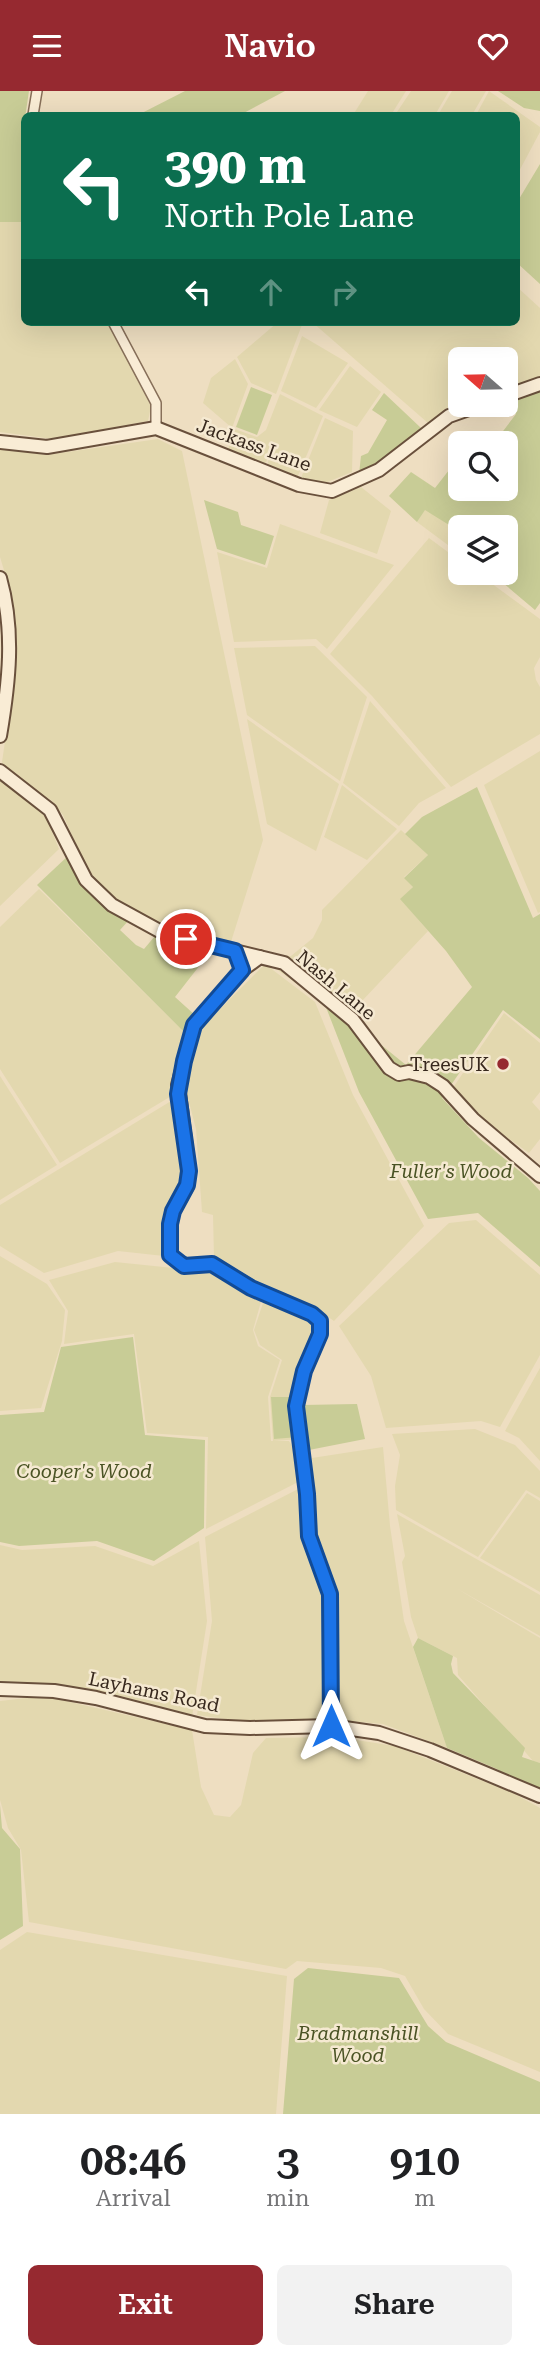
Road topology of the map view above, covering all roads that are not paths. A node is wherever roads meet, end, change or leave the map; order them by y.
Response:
1 (37, 91) edge
2 (34, 112) edge
3 (115, 326) edge
4 (540, 384) edge
5 (518, 392) edge
6 (448, 417) edge
7 (156, 428) junction
8 (0, 442) edge
9 (0, 578) edge
10 (0, 736) edge
11 (0, 771) edge
12 (235, 951) junction
13 (260, 957) junction
14 (242, 970) junction
15 (540, 1176) edge
16 (0, 1689) edge
17 (331, 1726) junction
18 (540, 1796) edge

1 - 2 street
3 - 7 street
4 - 5 street
6 - 7 street, Jackass Lane
7 - 8 street
9 - 10 street
11 - 12 street, Nash Lane
12 - 13 street, Nash Lane
12 - 14 street
13 - 14 street
13 - 15 street, Nash Lane
14 - 17 street
16 - 17 street, Layhams Road
17 - 18 street, Layhams Road

